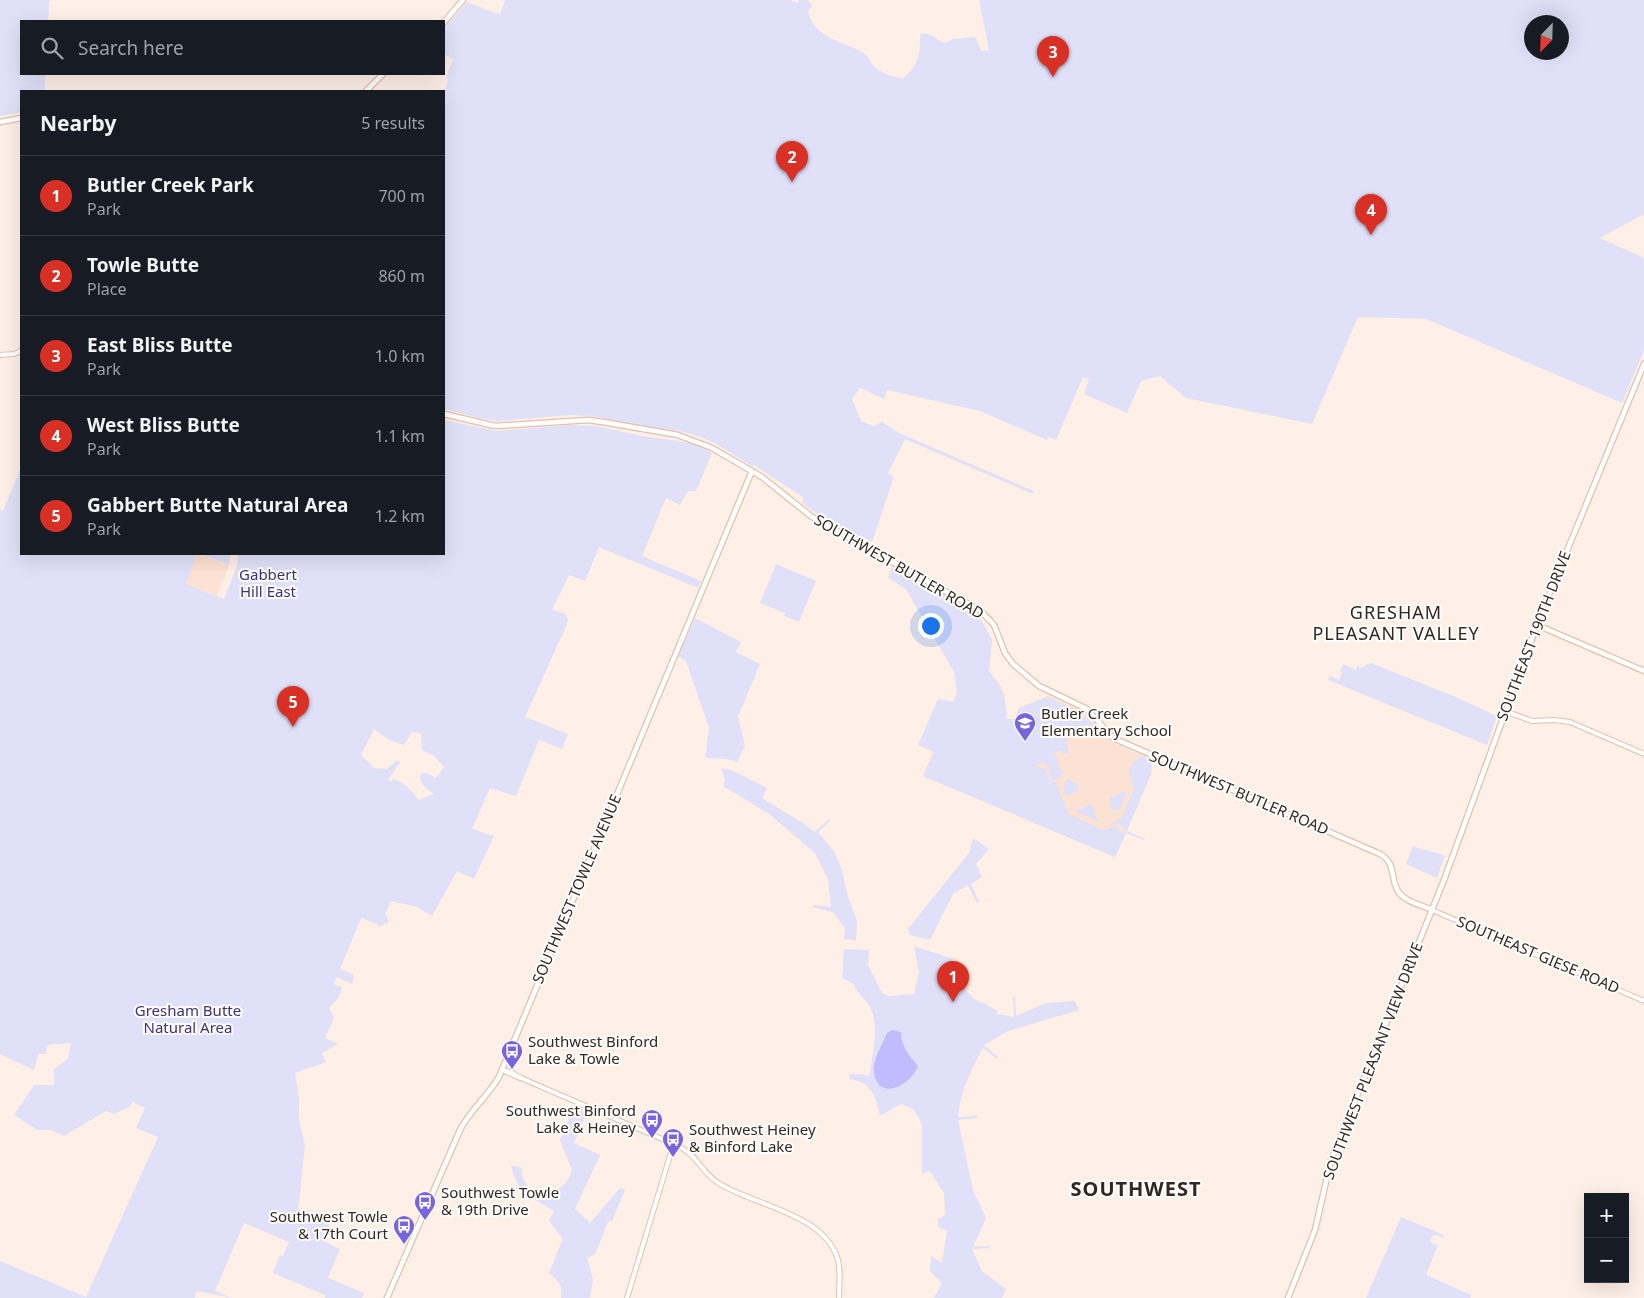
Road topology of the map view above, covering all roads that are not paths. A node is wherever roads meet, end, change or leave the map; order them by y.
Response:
1 (464, 0) edge
2 (445, 21) edge
3 (382, 75) edge
4 (367, 90) edge
5 (20, 118) edge
6 (0, 122) edge
7 (20, 351) edge
8 (0, 355) edge
9 (1644, 364) edge
10 (445, 414) edge
11 (752, 471) junction
12 (1537, 625) junction
13 (1644, 671) edge
14 (1504, 711) junction
15 (1644, 754) edge
16 (1432, 910) junction
17 (1644, 1001) edge
18 (502, 1070) junction
19 (669, 1142) junction
20 (678, 1146) junction
21 (672, 1149) junction
22 (387, 1298) edge
23 (628, 1298) edge
24 (840, 1298) edge
25 (1288, 1298) edge

1 - 2 main road
3 - 4 main road
5 - 6 main road
7 - 8 street
9 - 12 main road, SOUTHEAST 190TH DRIVE
10 - 11 main road, SOUTHWEST BUTLER ROAD
11 - 16 main road, SOUTHWEST BUTLER ROAD
11 - 18 main road, SOUTHWEST TOWLE AVENUE
12 - 13 main road
12 - 14 main road, SOUTHEAST 190TH DRIVE
14 - 15 street
14 - 16 main road, SOUTHEAST 190TH DRIVE
16 - 17 street, SOUTHEAST GIESE ROAD
16 - 25 main road, SOUTHWEST PLEASANT VIEW DRIVE
18 - 19 street
18 - 22 main road, SOUTHWEST TOWLE AVENUE
19 - 20 street
19 - 21 street
20 - 21 street
20 - 24 street
21 - 23 street

